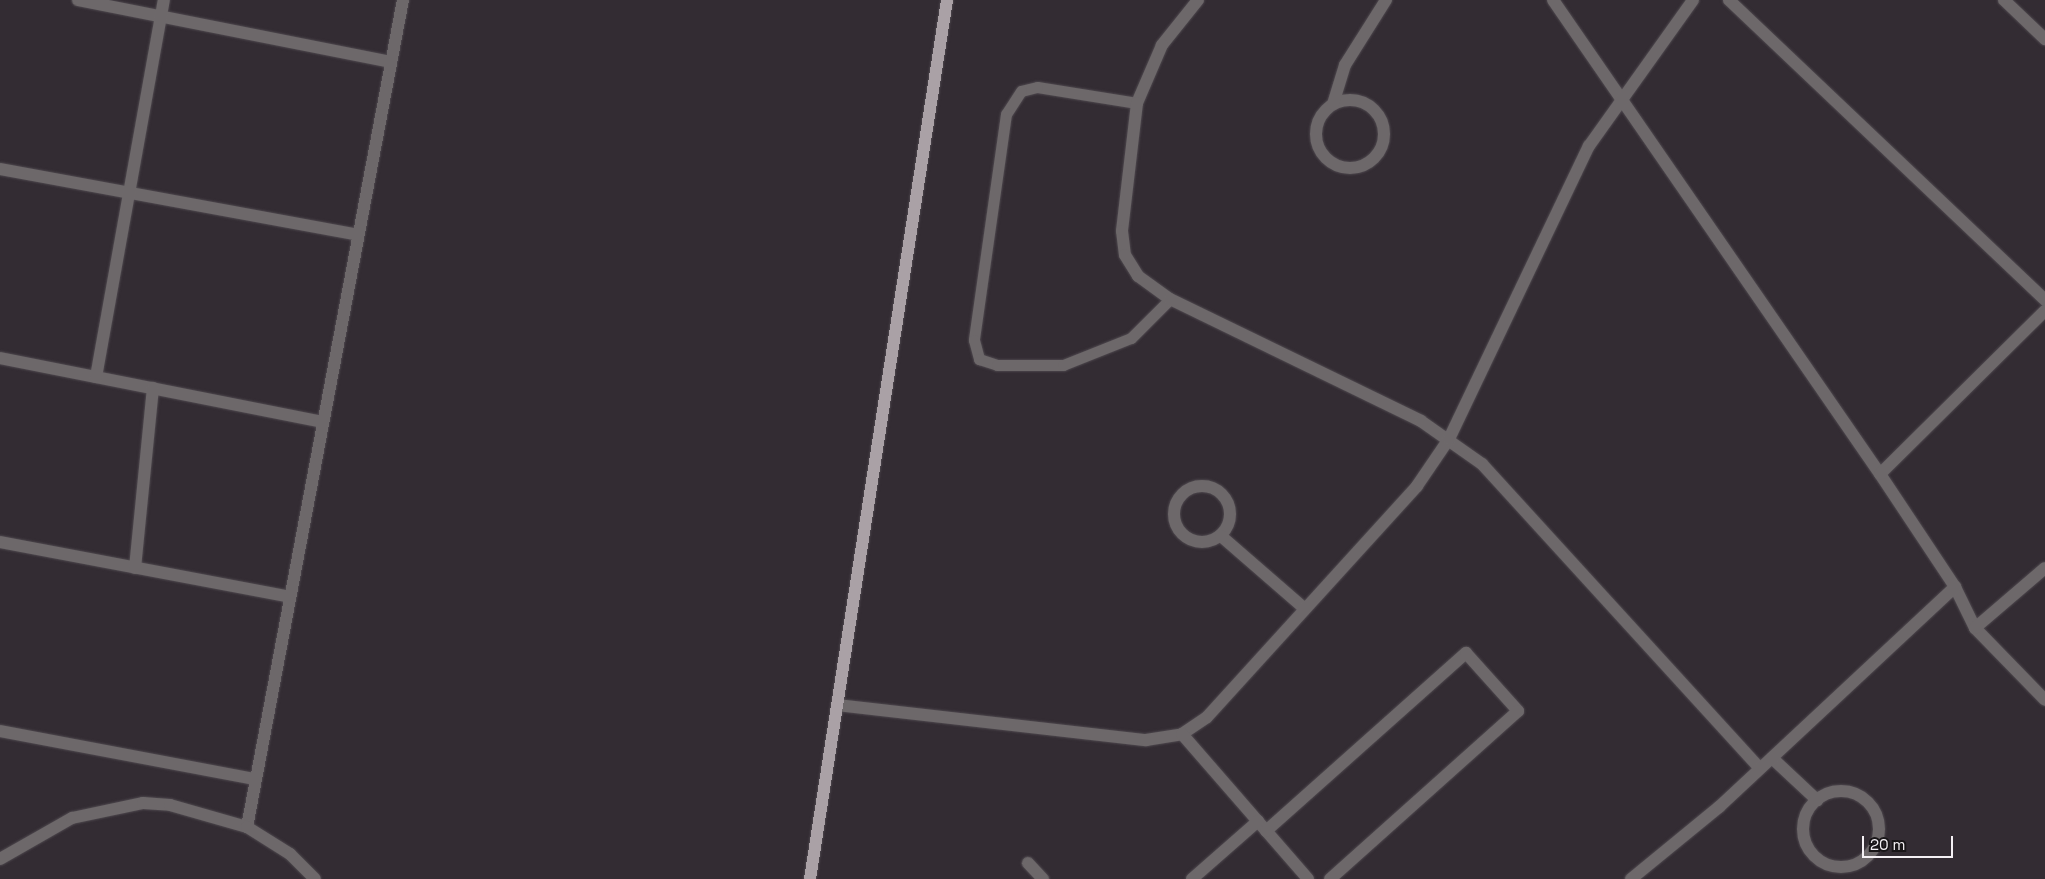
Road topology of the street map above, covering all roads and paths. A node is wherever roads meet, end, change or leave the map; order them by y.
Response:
1 (78, 0) edge
2 (164, 0) edge
3 (403, 0) edge
4 (947, 0) edge
5 (1198, 0) edge
6 (1386, 0) edge
7 (1553, 0) edge
8 (1692, 0) edge
9 (1729, 0) edge
10 (2004, 0) edge
11 (161, 16) junction
12 (2045, 39) edge
13 (391, 62) junction
14 (1621, 97) junction
15 (1137, 103) junction
16 (1333, 104) junction
17 (0, 169) edge
18 (129, 193) junction
19 (358, 235) junction
20 (1170, 299) junction
21 (2045, 300) edge
22 (2045, 311) edge
23 (0, 358) edge
24 (96, 377) junction
25 (153, 388) junction
26 (323, 422) junction
27 (1449, 439) junction
28 (1880, 474) junction
29 (1222, 536) junction
30 (0, 542) edge
31 (135, 568) junction
32 (2045, 568) edge
33 (1954, 587) junction
34 (290, 596) junction
35 (1305, 609) junction
36 (1975, 628) junction
37 (2045, 700) edge
38 (837, 705) junction
39 (0, 731) edge
40 (1182, 734) junction
41 (1772, 758) junction
42 (1760, 768) junction
43 (255, 779) junction
44 (1817, 800) junction
45 (1258, 821) junction
46 (247, 827) junction
47 (1266, 831) junction
48 (0, 859) edge
49 (1028, 863) dead end
50 (316, 879) edge
51 (810, 879) edge
52 (1043, 879) edge
53 (1192, 879) edge
54 (1308, 879) edge
55 (1330, 879) edge
56 (1631, 879) edge

1 - 11 street
2 - 11 street
3 - 13 street
4 - 38 main road
5 - 15 street
6 - 16 street
7 - 14 street
8 - 14 street
9 - 21 street
10 - 12 street
11 - 13 street
11 - 18 street
13 - 19 street
14 - 27 street
14 - 28 street
15 - 20 street
15 - 20 lane
16 - 16 street
17 - 18 street
18 - 19 street
18 - 24 street
19 - 26 street
20 - 27 street
22 - 28 street
23 - 24 street
24 - 25 street
25 - 26 street
25 - 31 street
26 - 34 street
27 - 35 street
27 - 42 street
28 - 33 street
29 - 29 street
29 - 35 street
30 - 31 street
31 - 34 street
32 - 36 street
33 - 36 street
33 - 41 street
34 - 43 street
35 - 40 street
36 - 37 street
38 - 40 street
38 - 51 main road
39 - 43 street
40 - 45 street
41 - 42 street
41 - 44 street
42 - 56 street
43 - 46 street
44 - 44 street
45 - 47 street
45 - 53 street
46 - 48 street
46 - 50 street
47 - 54 street
47 - 55 street
49 - 52 street

